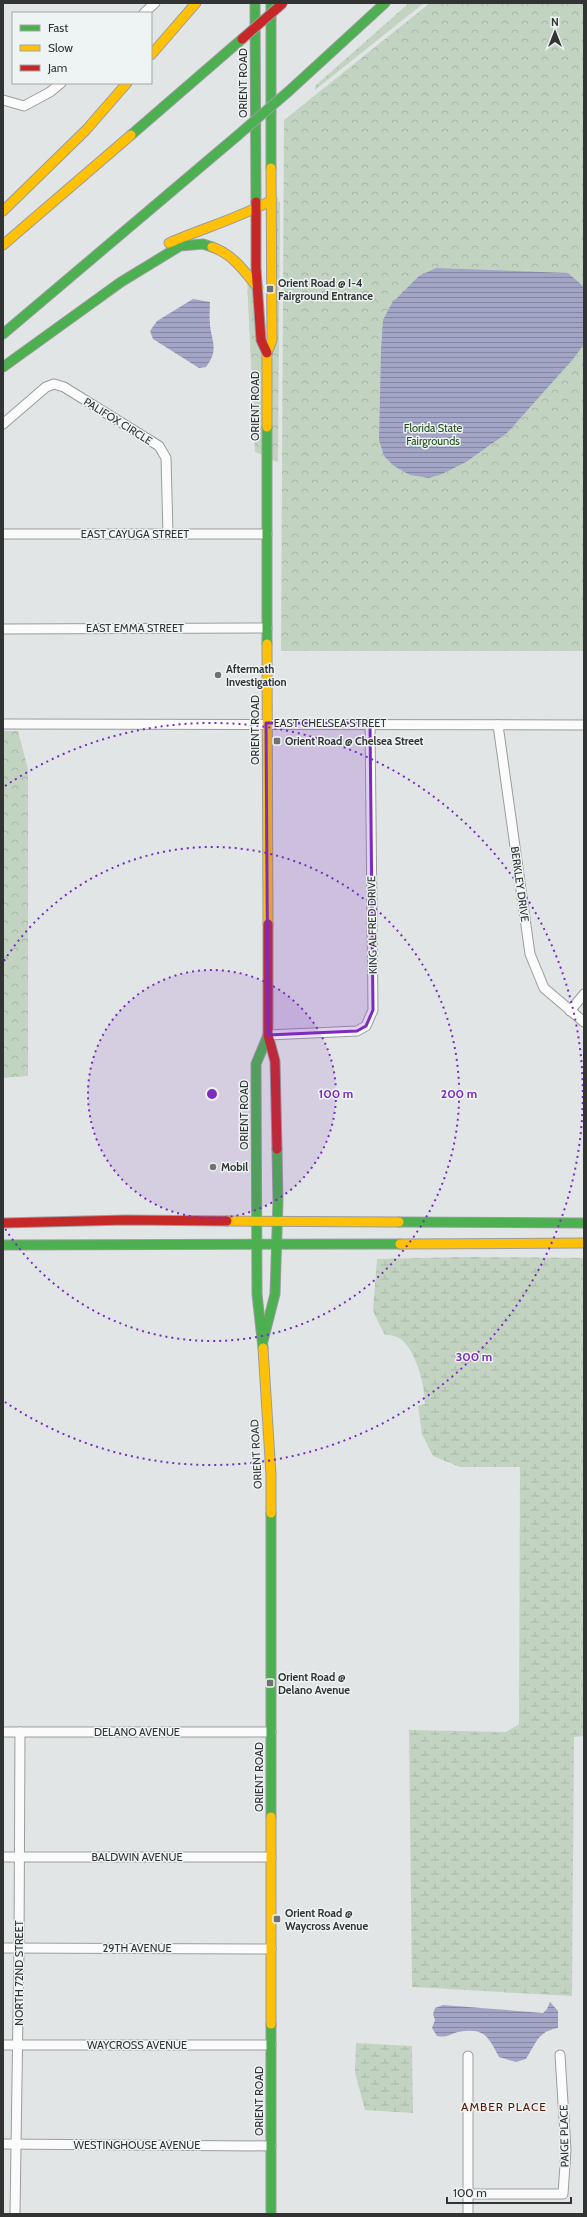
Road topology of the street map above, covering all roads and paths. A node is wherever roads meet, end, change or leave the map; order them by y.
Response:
1 (155, 3) edge
2 (196, 3) edge
3 (255, 3) edge
4 (271, 3) edge
5 (282, 3) edge
6 (385, 3) edge
7 (145, 12) edge
8 (152, 54) edge
9 (60, 84) edge
10 (126, 84) edge
11 (3, 100) edge
12 (272, 200) junction
13 (256, 209) junction
14 (3, 210) edge
15 (3, 245) edge
16 (121, 282) junction
17 (258, 288) junction
18 (3, 334) edge
19 (267, 353) junction
20 (3, 368) edge
21 (3, 424) edge
22 (3, 534) edge
23 (168, 534) junction
24 (267, 534) junction
25 (3, 628) edge
26 (268, 628) junction
27 (266, 723) junction
28 (370, 723) junction
29 (3, 724) edge
30 (498, 725) junction
31 (584, 725) edge
32 (584, 994) edge
33 (570, 1011) junction
34 (584, 1022) edge
35 (268, 1035) junction
36 (257, 1220) junction
37 (277, 1220) junction
38 (584, 1222) edge
39 (3, 1223) edge
40 (257, 1243) junction
41 (276, 1243) junction
42 (584, 1243) edge
43 (3, 1245) edge
44 (263, 1341) junction
45 (3, 1732) edge
46 (20, 1732) junction
47 (271, 1732) junction
48 (3, 1857) edge
49 (19, 1857) junction
50 (271, 1857) junction
51 (3, 1948) edge
52 (19, 1948) junction
53 (271, 1949) junction
54 (271, 2045) junction
55 (3, 2046) edge
56 (18, 2046) junction
57 (560, 2055) dead end
58 (468, 2056) dead end
59 (3, 2144) edge
60 (16, 2144) junction
61 (270, 2146) junction
62 (468, 2194) junction
63 (15, 2214) edge
64 (270, 2214) edge
65 (468, 2214) edge

1 - 7 street
2 - 8 main road
3 - 13 main road, ORIENT ROAD
4 - 12 main road, ORIENT ROAD
5 - 15 main road, bridge
6 - 18 main road, bridge
9 - 11 street
10 - 14 main road
12 - 13 main road
12 - 19 main road, ORIENT ROAD
13 - 16 main road
13 - 17 main road, ORIENT ROAD
16 - 17 main road
16 - 20 main road
17 - 19 main road, ORIENT ROAD
19 - 24 main road, ORIENT ROAD
21 - 23 street, PALIFOX CIRCLE
22 - 23 street, EAST CAYUGA STREET
23 - 24 street, EAST CAYUGA STREET
24 - 26 main road, ORIENT ROAD
25 - 26 street, EAST EMMA STREET
26 - 27 main road, ORIENT ROAD
27 - 28 street, EAST CHELSEA STREET
27 - 29 street, EAST CHELSEA STREET
27 - 35 main road, ORIENT ROAD
28 - 30 street, EAST CHELSEA STREET
28 - 35 street, KING ALFRED DRIVE
30 - 31 street, EAST CHELSEA STREET
30 - 33 street, BERKLEY DRIVE
32 - 33 street
33 - 34 street, BERKLEY DRIVE
35 - 36 main road, ORIENT ROAD
35 - 37 main road, ORIENT ROAD
36 - 37 main road
36 - 39 main road
36 - 40 main road, ORIENT ROAD
37 - 38 main road
37 - 41 main road, ORIENT ROAD
40 - 41 main road
40 - 43 main road
40 - 44 main road, ORIENT ROAD
41 - 42 main road
41 - 44 main road, ORIENT ROAD
44 - 47 main road, ORIENT ROAD
45 - 46 street, DELANO AVENUE
46 - 47 street, DELANO AVENUE
46 - 49 street, NORTH 72ND STREET
47 - 50 main road, ORIENT ROAD
48 - 49 street, BALDWIN AVENUE
49 - 50 street, BALDWIN AVENUE
49 - 52 street, NORTH 72ND STREET
50 - 53 main road, ORIENT ROAD
51 - 52 street, 29TH AVENUE
52 - 53 street, 29TH AVENUE
52 - 56 street, NORTH 72ND STREET
53 - 54 main road, ORIENT ROAD
54 - 56 street, WAYCROSS AVENUE
54 - 61 main road, ORIENT ROAD
55 - 56 street, WAYCROSS AVENUE
56 - 60 street, NORTH 72ND STREET
57 - 62 street, PAIGE PLACE
58 - 62 street
59 - 60 street, WESTINGHOUSE AVENUE
60 - 61 street, WESTINGHOUSE AVENUE
60 - 63 street, NORTH 72ND STREET
61 - 64 main road, ORIENT ROAD
62 - 65 street

